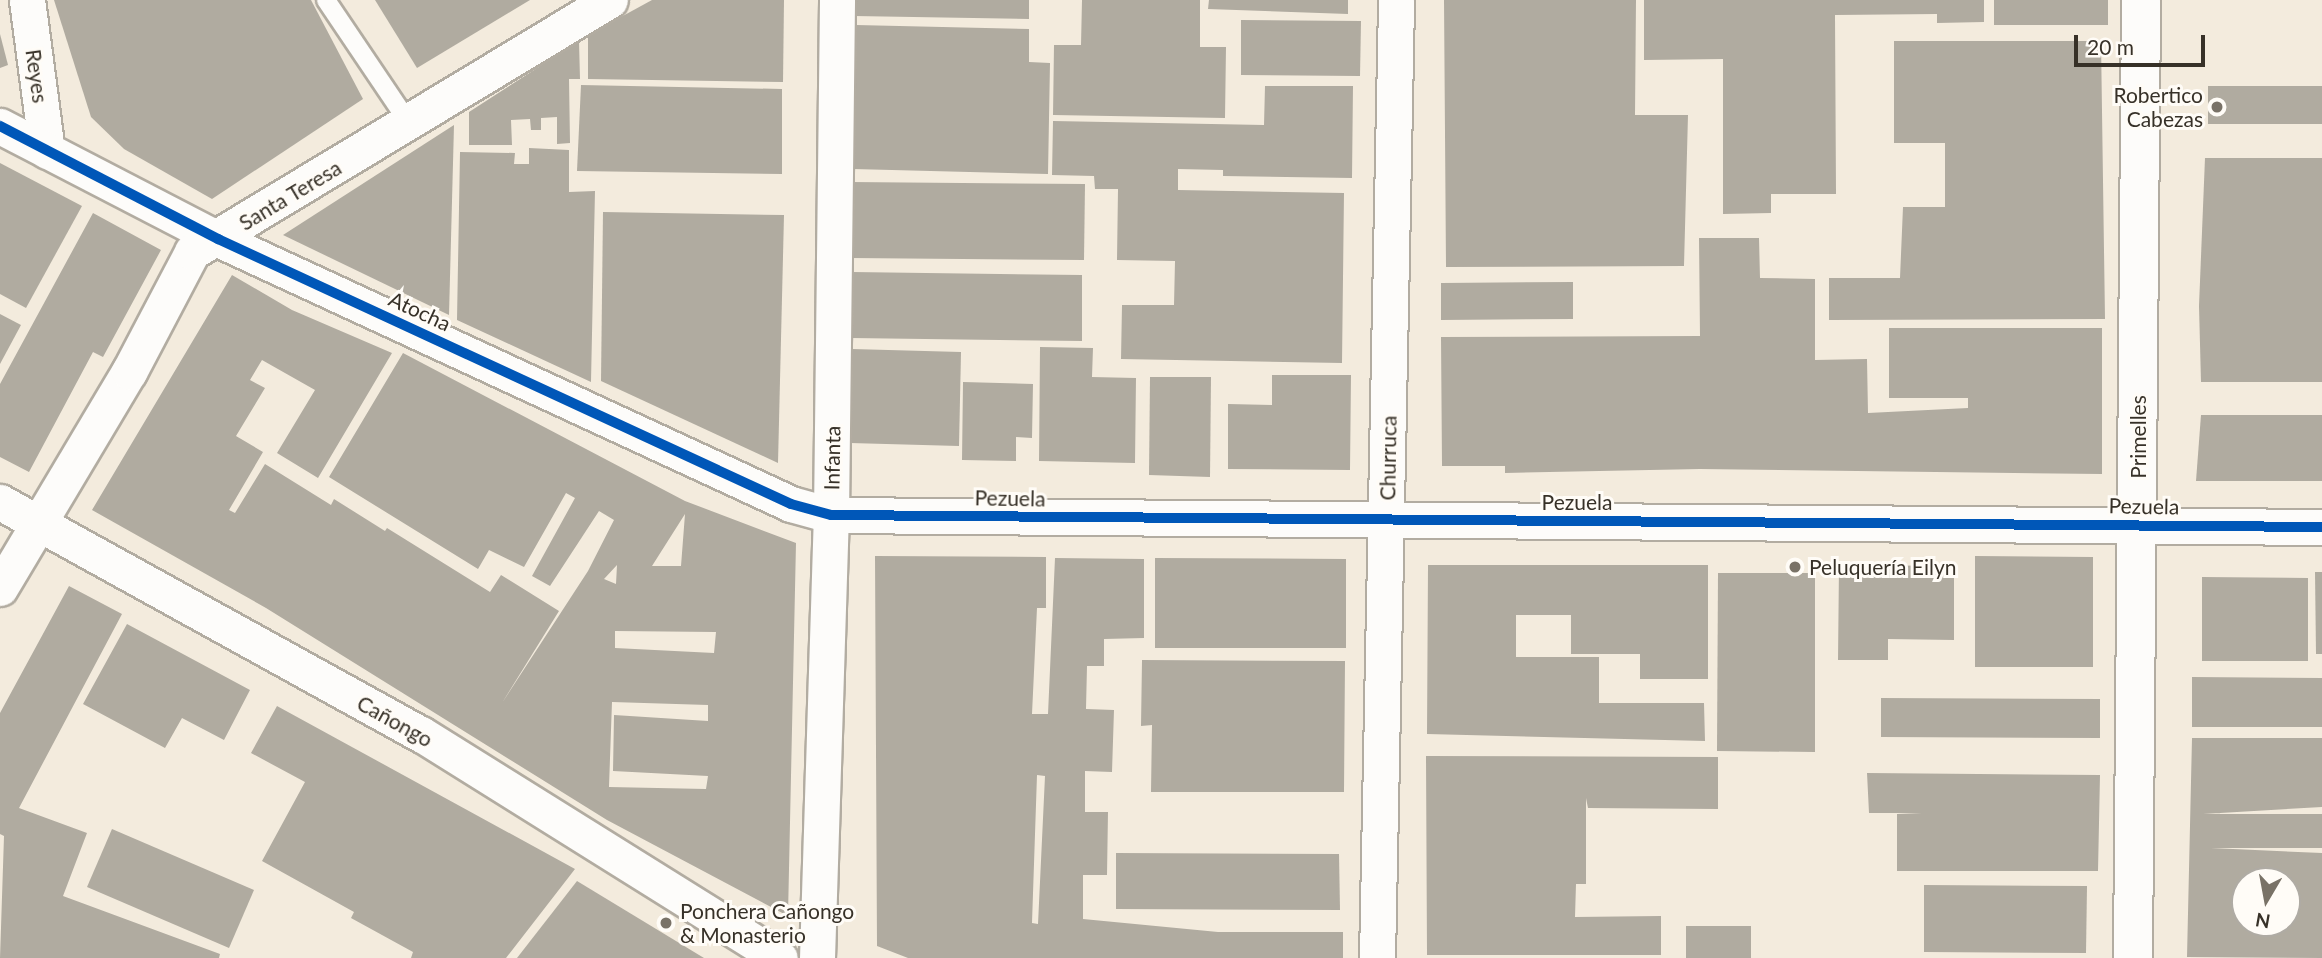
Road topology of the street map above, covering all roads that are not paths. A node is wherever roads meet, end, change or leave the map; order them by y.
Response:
1 (27, 0) edge
2 (327, 0) edge
3 (610, 0) edge
4 (836, 0) edge
5 (1396, 0) edge
6 (2141, 0) edge
7 (409, 123) junction
8 (0, 126) edge
9 (47, 151) junction
10 (218, 239) junction
11 (0, 502) edge
12 (831, 515) junction
13 (1387, 520) junction
14 (36, 524) junction
15 (2138, 525) junction
16 (2322, 527) edge
17 (0, 587) edge
18 (809, 951) edge
19 (780, 958) edge
20 (1377, 958) edge
21 (2133, 958) edge

1 - 9 street, Reyes
2 - 7 lane
3 - 7 street, Santa Teresa
4 - 12 street, Infanta
5 - 13 street, Churruca
6 - 15 main road, Primelles
7 - 10 street, Santa Teresa
8 - 9 street, Atocha
9 - 10 street, Atocha
10 - 12 street, Atocha
10 - 14 street, Santa Teresa
11 - 14 street, Cañongo
12 - 13 street, Pezuela
12 - 18 street, Infanta
13 - 15 street, Pezuela
13 - 20 street, Churruca
14 - 17 street, Santa Teresa
14 - 19 street, Cañongo
15 - 16 street, Pezuela
15 - 21 main road, Primelles

